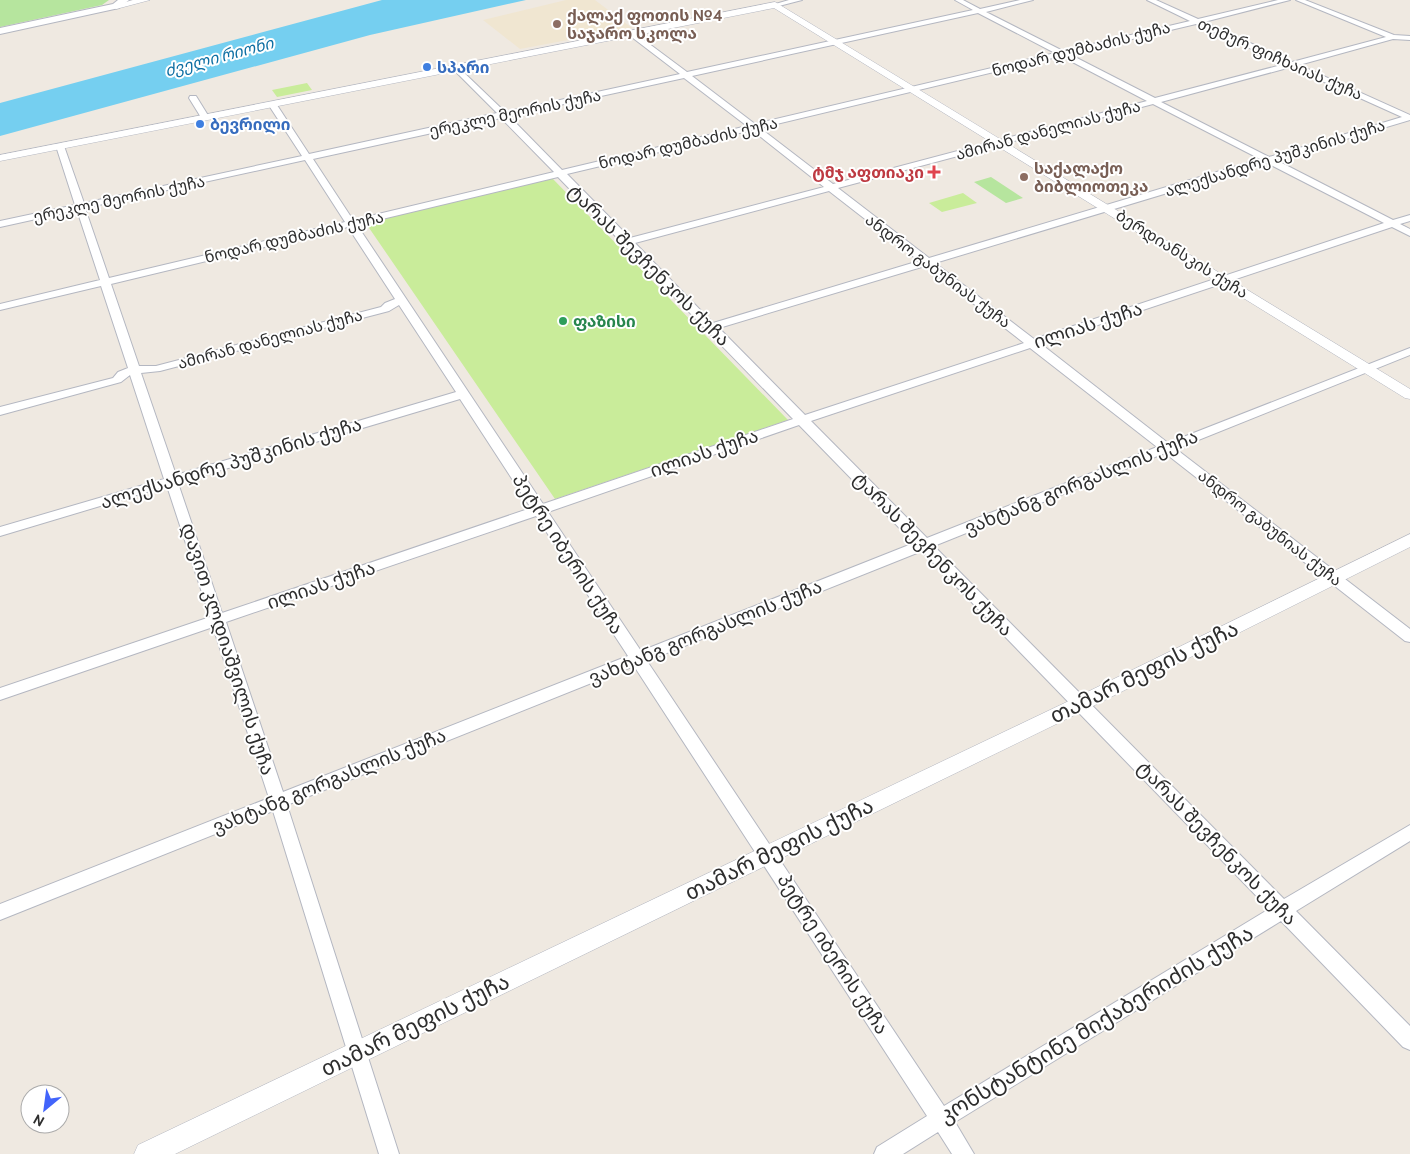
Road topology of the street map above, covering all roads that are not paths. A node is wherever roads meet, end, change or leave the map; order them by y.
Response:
1 (124, 0) edge
2 (146, 0) edge
3 (799, 0) edge
4 (958, 0) edge
5 (1030, 0) edge
6 (1150, 0) edge
7 (1287, 0) edge
8 (1299, 0) edge
9 (132, 1) edge
10 (775, 5) junction
11 (116, 6) junction
12 (981, 12) junction
13 (1196, 21) junction
14 (0, 31) edge
15 (632, 33) junction
16 (1394, 37) junction
17 (1410, 38) edge
18 (838, 43) junction
19 (1410, 44) edge
20 (1062, 54) junction
21 (1293, 65) junction
22 (457, 68) junction
23 (687, 75) junction
24 (913, 89) junction
25 (193, 98) dead end
26 (1155, 102) junction
27 (272, 104) junction
28 (503, 116) junction
29 (205, 117) junction
30 (1409, 118) edge
31 (754, 128) junction
32 (1001, 143) junction
33 (60, 146) junction
34 (0, 158) edge
35 (307, 158) junction
36 (1267, 160) junction
37 (560, 174) junction
38 (832, 188) junction
39 (80, 207) junction
40 (1107, 208) junction
41 (1410, 218) edge
42 (351, 223) junction
43 (0, 224) edge
44 (1392, 224) junction
45 (1410, 233) edge
46 (628, 242) junction
47 (927, 262) junction
48 (1223, 280) junction
49 (105, 282) junction
50 (395, 303) junction
51 (0, 307) edge
52 (710, 327) junction
53 (1033, 343) junction
54 (1410, 351) edge
55 (1366, 368) junction
56 (128, 373) junction
57 (462, 394) junction
58 (1410, 394) edge
59 (0, 402) edge
60 (0, 411) edge
61 (802, 420) junction
62 (1167, 448) junction
63 (172, 481) junction
64 (539, 510) junction
65 (0, 532) edge
66 (1410, 540) edge
67 (924, 544) junction
68 (1334, 577) junction
69 (218, 620) junction
70 (1410, 637) edge
71 (636, 659) junction
72 (0, 694) edge
73 (1080, 704) junction
74 (278, 802) junction
75 (1410, 832) edge
76 (767, 855) junction
77 (1282, 910) junction
78 (0, 912) edge
79 (1410, 1040) edge
80 (356, 1053) junction
81 (942, 1119) junction
82 (147, 1154) edge
83 (389, 1154) edge
84 (884, 1154) edge
85 (964, 1154) edge

1 - 11 main road
2 - 9 street
3 - 10 street
4 - 12 street
5 - 12 street, ერეკლე მეორის ქუჩა
6 - 13 street, თემურ ფიჩხაიას ქუჩა
7 - 13 street, ნოდარ დუმბაძის ქუჩა
8 - 16 street
9 - 11 street
10 - 15 street
10 - 18 street, ბერდიანსკის ქუჩა
11 - 14 main road
12 - 18 street, ერეკლე მეორის ქუჩა
12 - 20 street
13 - 20 street, ნოდარ დუმბაძის ქუჩა
13 - 21 street, თემურ ფიჩხაიას ქუჩა
15 - 22 street
15 - 23 street, ანდრო გაბუნიას ქუჩა
16 - 17 street, ამირან დანელიას ქუჩა
16 - 19 street
16 - 21 street, ამირან დანელიას ქუჩა
18 - 23 street, ერეკლე მეორის ქუჩა
18 - 24 street, ბერდიანსკის ქუჩა
20 - 24 street, ნოდარ დუმბაძის ქუჩა
20 - 26 street
21 - 26 street, ამირან დანელიას ქუჩა
21 - 30 street, თემურ ფიჩხაიას ქუჩა
22 - 27 street
22 - 28 street, ტარას შევჩენკოს ქუჩა
23 - 28 street, ერეკლე მეორის ქუჩა
23 - 31 street, ანდრო გაბუნიას ქუჩა
24 - 31 street, ნოდარ დუმბაძის ქუჩა
24 - 32 street, ბერდიანსკის ქუჩა
25 - 29 street
26 - 32 street, ამირან დანელიას ქუჩა
26 - 36 street
27 - 29 street
27 - 35 street, პეტრე იბერის ქუჩა
28 - 35 street, ერეკლე მეორის ქუჩა
28 - 37 street, ტარას შევჩენკოს ქუჩა
29 - 33 street
30 - 36 street, ალექსანდრე პუშკინის ქუჩა
31 - 37 street, ნოდარ დუმბაძის ქუჩა
31 - 38 street, ანდრო გაბუნიას ქუჩა
32 - 38 street, ამირან დანელიას ქუჩა
32 - 40 street, ბერდიანსკის ქუჩა
33 - 34 street
33 - 39 street, დავით კლდიაშვილის ქუჩა
35 - 39 street, ერეკლე მეორის ქუჩა
35 - 42 street, პეტრე იბერის ქუჩა
36 - 40 street, ალექსანდრე პუშკინის ქუჩა
36 - 44 street
37 - 42 street, ნოდარ დუმბაძის ქუჩა
37 - 46 street, ტარას შევჩენკოს ქუჩა
38 - 46 street, ამირან დანელიას ქუჩა
38 - 47 street, ანდრო გაბუნიას ქუჩა
39 - 43 street, ერეკლე მეორის ქუჩა
39 - 49 street, დავით კლდიაშვილის ქუჩა
40 - 47 street, ალექსანდრე პუშკინის ქუჩა
40 - 48 street, ბერდიანსკის ქუჩა
41 - 44 street, ილიას ქუჩა
42 - 49 street, ნოდარ დუმბაძის ქუჩა
42 - 50 street, პეტრე იბერის ქუჩა
44 - 45 street
44 - 48 street, ილიას ქუჩა
46 - 52 street, ტარას შევჩენკოს ქუჩა
47 - 52 street, ალექსანდრე პუშკინის ქუჩა
47 - 53 street, ანდრო გაბუნიას ქუჩა
48 - 53 street, ილიას ქუჩა
48 - 55 street, ბერდიანსკის ქუჩა
49 - 51 street, ნოდარ დუმბაძის ქუჩა
49 - 56 street, დავით კლდიაშვილის ქუჩა
50 - 56 street, ამირან დანელიას ქუჩა
50 - 57 street, პეტრე იბერის ქუჩა
52 - 61 street, ტარას შევჩენკოს ქუჩა
53 - 61 street, ილიას ქუჩა
53 - 62 street, ანდრო გაბუნიას ქუჩა
54 - 55 street, ვახტანგ გორგასლის ქუჩა
55 - 58 street, ბერდიანსკის ქუჩა
55 - 62 street, ვახტანგ გორგასლის ქუჩა
56 - 59 street, ამირან დანელიას ქუჩა
56 - 60 street, ამირან დანელიას ქუჩა
56 - 63 street, დავით კლდიაშვილის ქუჩა
57 - 63 street, ალექსანდრე პუშკინის ქუჩა
57 - 64 street, პეტრე იბერის ქუჩა
61 - 64 street, ილიას ქუჩა
61 - 67 street, ტარას შევჩენკოს ქუჩა
62 - 67 street, ვახტანგ გორგასლის ქუჩა
62 - 68 street, ანდრო გაბუნიას ქუჩა
63 - 65 street, ალექსანდრე პუშკინის ქუჩა
63 - 69 street, დავით კლდიაშვილის ქუჩა
64 - 69 street, ილიას ქუჩა
64 - 71 street, პეტრე იბერის ქუჩა
66 - 68 street, თამარ მეფის ქუჩა
67 - 71 street, ვახტანგ გორგასლის ქუჩა
67 - 73 street, ტარას შევჩენკოს ქუჩა
68 - 70 street, ანდრო გაბუნიას ქუჩა
68 - 73 street, თამარ მეფის ქუჩა
69 - 72 street, ილიას ქუჩა
69 - 74 street, დავით კლდიაშვილის ქუჩა
71 - 74 street, ვახტანგ გორგასლის ქუჩა
71 - 76 street, პეტრე იბერის ქუჩა
73 - 76 street, თამარ მეფის ქუჩა
73 - 77 street, ტარას შევჩენკოს ქუჩა
74 - 78 street, ვახტანგ გორგასლის ქუჩა
74 - 80 street, დავით კლდიაშვილის ქუჩა
75 - 77 street, კონსტანტინე მიქაბერიძის ქუჩა
76 - 80 street, თამარ მეფის ქუჩა
76 - 81 street, პეტრე იბერის ქუჩა
77 - 79 street, ტარას შევჩენკოს ქუჩა
77 - 81 street, კონსტანტინე მიქაბერიძის ქუჩა
80 - 82 street, თამარ მეფის ქუჩა
80 - 83 street, დავით კლდიაშვილის ქუჩა
81 - 84 street, კონსტანტინე მიქაბერიძის ქუჩა
81 - 85 street, პეტრე იბერის ქუჩა

